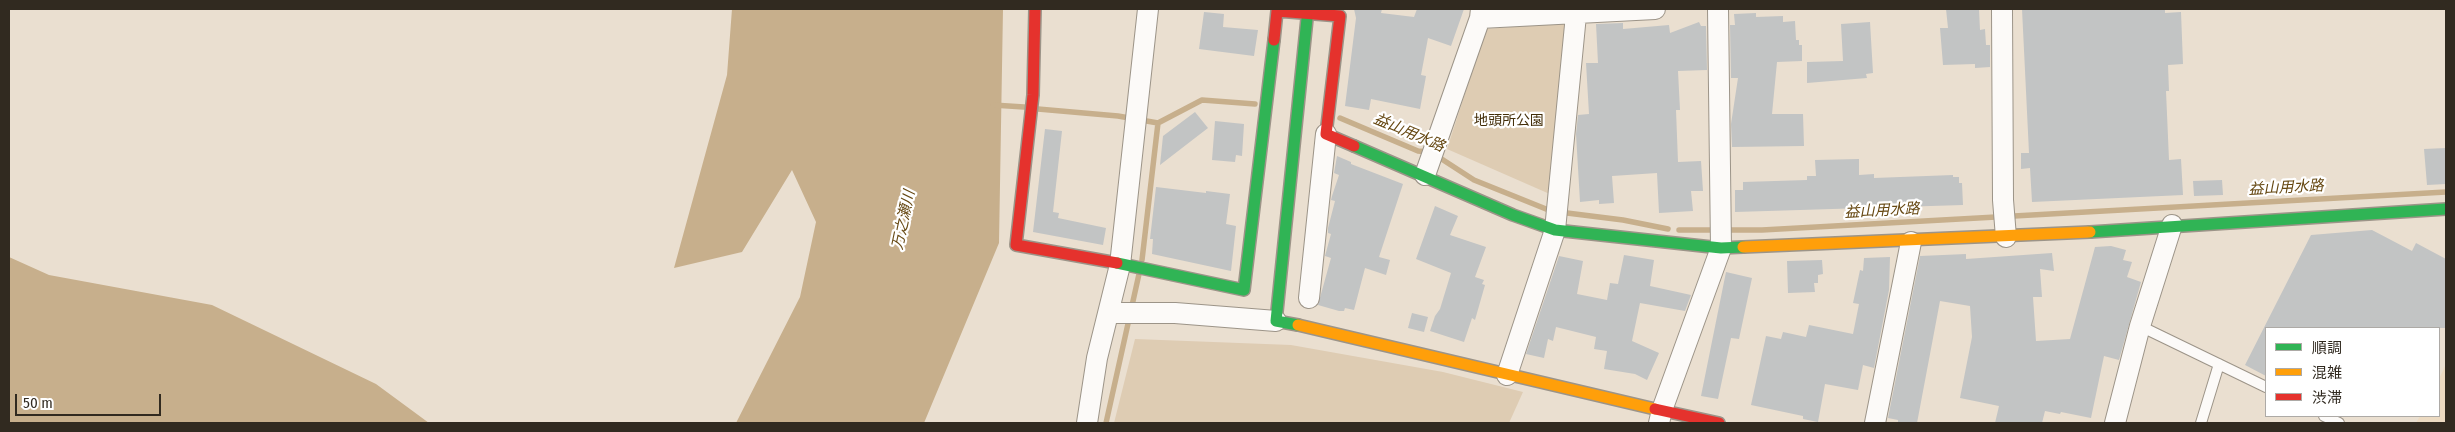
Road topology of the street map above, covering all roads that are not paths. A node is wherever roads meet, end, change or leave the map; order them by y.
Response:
1 (1035, 9) edge
2 (1148, 9) edge
3 (1655, 9) edge
4 (1718, 9) edge
5 (2002, 9) edge
6 (1269, 10) edge
7 (1308, 12) edge
8 (1481, 14) edge
9 (1576, 15) junction
10 (1326, 134) junction
11 (1427, 169) junction
12 (2446, 209) edge
13 (2420, 211) junction
14 (2172, 225) junction
15 (2446, 225) edge
16 (1556, 226) junction
17 (2006, 237) junction
18 (1911, 242) junction
19 (1722, 244) junction
20 (1126, 266) junction
21 (1309, 298) dead end
22 (1116, 313) junction
23 (1276, 321) junction
24 (2140, 326) junction
25 (2219, 364) junction
26 (1507, 375) junction
27 (2265, 387) edge
28 (1660, 417) edge
29 (2326, 417) edge
30 (1087, 423) edge
31 (1719, 423) edge
32 (1875, 423) edge
33 (2115, 423) edge
34 (2201, 423) edge
35 (2340, 423) edge

1 - 20 street
2 - 20 street
3 - 9 street
4 - 19 street
5 - 17 street
6 - 7 street
6 - 20 street
7 - 10 street
7 - 23 street
8 - 9 street
8 - 11 street
9 - 16 street
10 - 11 street
10 - 21 street
11 - 16 street
12 - 13 street
13 - 14 street
13 - 15 street
14 - 17 street
14 - 24 street
16 - 19 street
16 - 26 street
17 - 18 street
18 - 19 street
18 - 32 street
19 - 28 street
20 - 22 street
22 - 23 street
22 - 30 street
23 - 26 street
24 - 25 lane
24 - 33 street
25 - 27 lane
25 - 34 lane
26 - 28 street
28 - 31 street
29 - 35 lane

